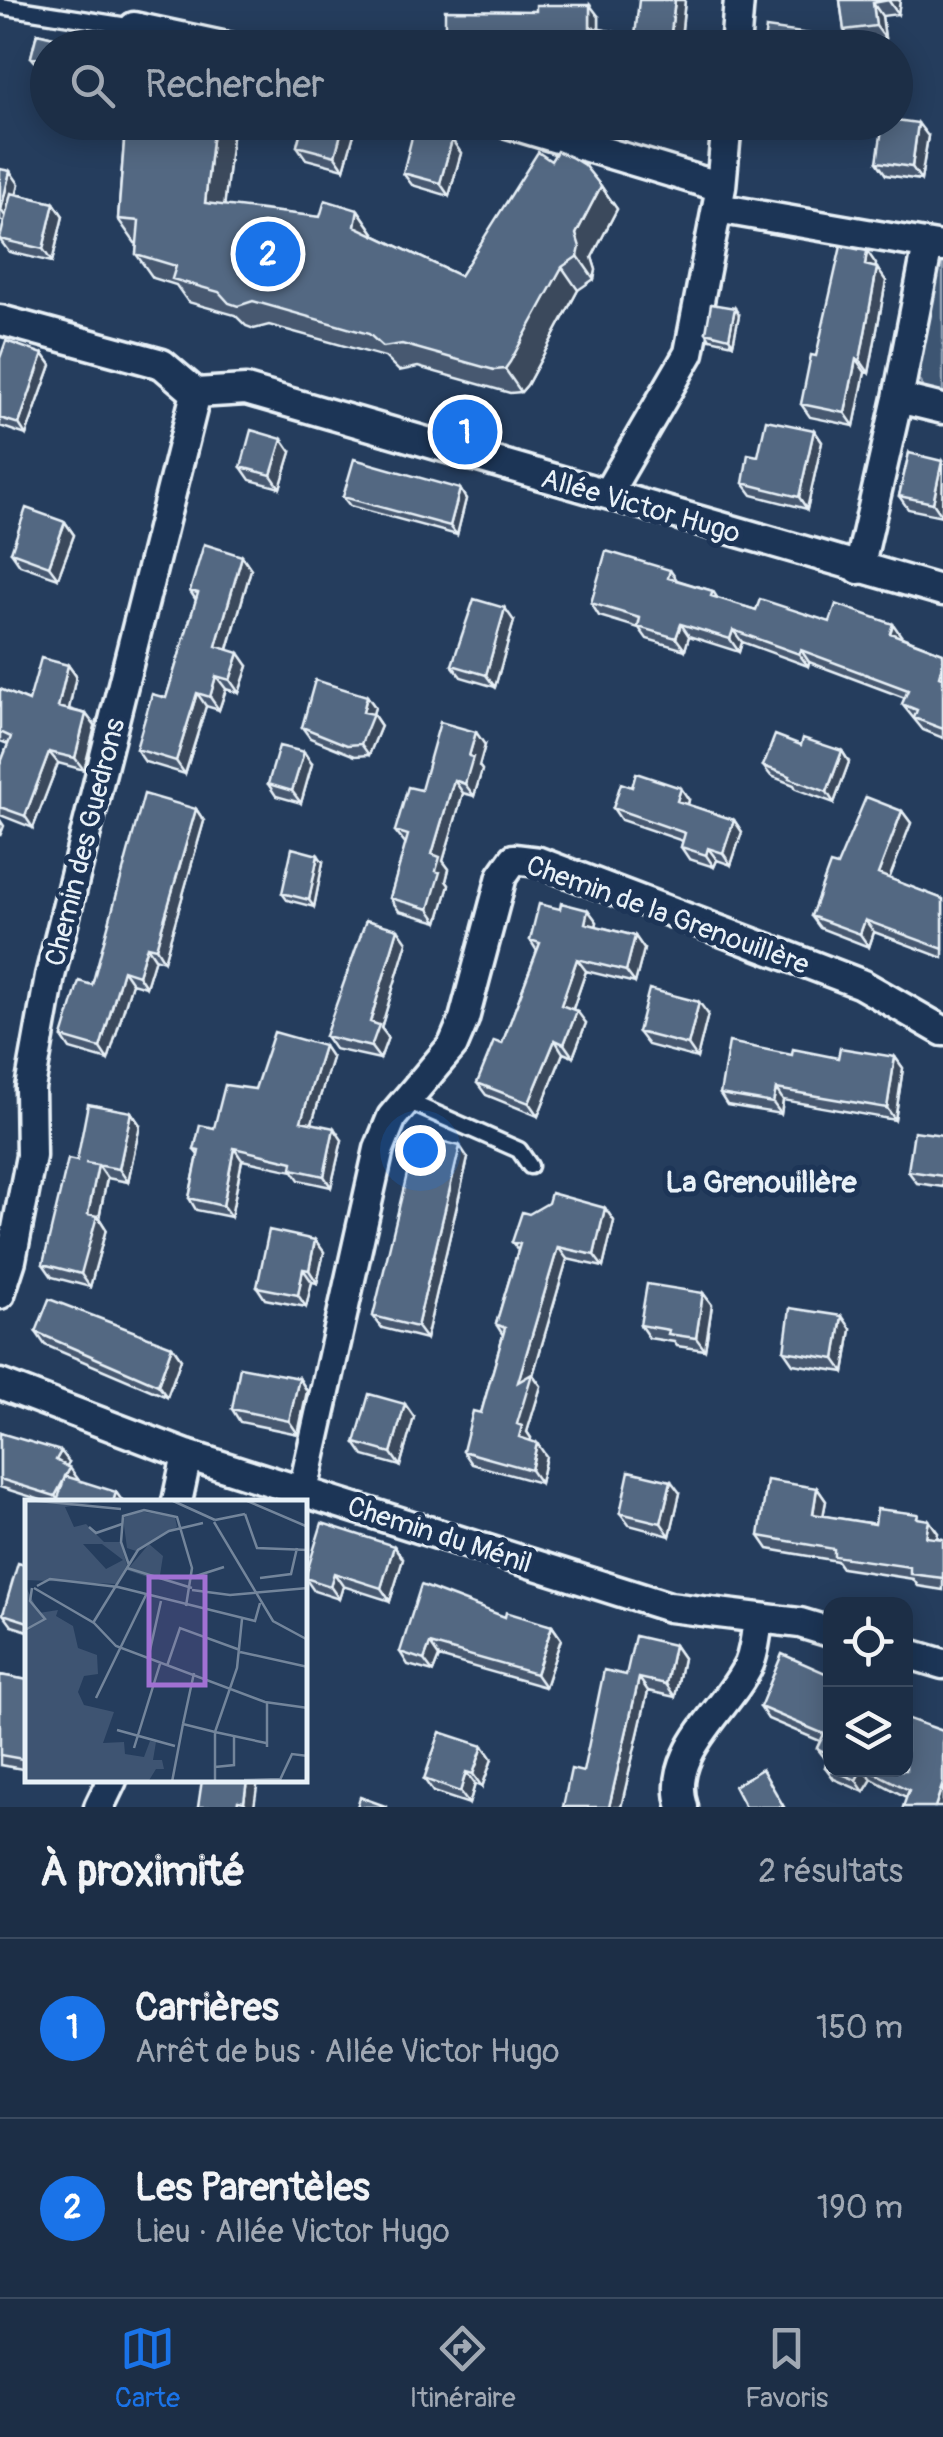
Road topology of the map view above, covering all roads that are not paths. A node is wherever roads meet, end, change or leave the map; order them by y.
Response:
1 (742, 1) edge
2 (0, 6) edge
3 (134, 27) joint
4 (148, 30) edge
5 (738, 30) edge
6 (556, 140) edge
7 (725, 140) edge
8 (719, 197) junction
9 (935, 246) edge
10 (0, 320) edge
11 (196, 393) junction
12 (898, 398) junction
13 (943, 409) edge
14 (607, 494) junction
15 (859, 569) junction
16 (943, 591) edge
17 (943, 1031) edge
18 (404, 1100) junction
19 (530, 1166) dead end
20 (0, 1294) edge
21 (0, 1384) edge
22 (187, 1455) junction
23 (303, 1490) junction
24 (177, 1500) edge
25 (758, 1618) junction
26 (823, 1630) edge
27 (913, 1655) edge
28 (943, 1664) edge
29 (111, 1782) edge
30 (99, 1807) edge
31 (683, 1807) edge

1 - 5 street
2 - 3 lane
3 - 4 street
6 - 8 street
7 - 8 street
8 - 9 street
8 - 14 street
9 - 12 street
10 - 11 street
11 - 14 street, Allée Victor Hugo
11 - 20 street, Chemin des Guedrons
12 - 13 street
12 - 15 street
14 - 15 street, Allée Victor Hugo
15 - 16 street, Allée Victor Hugo
17 - 18 street, Chemin de la Grenouillère
18 - 19 lane
18 - 23 street, Chemin de la Grenouillère
21 - 22 street, Chemin du Ménil
22 - 23 street, Chemin du Ménil
22 - 24 street
23 - 25 street, Chemin du Ménil
25 - 26 street, Chemin du Ménil
25 - 31 street
27 - 28 street
29 - 30 street

